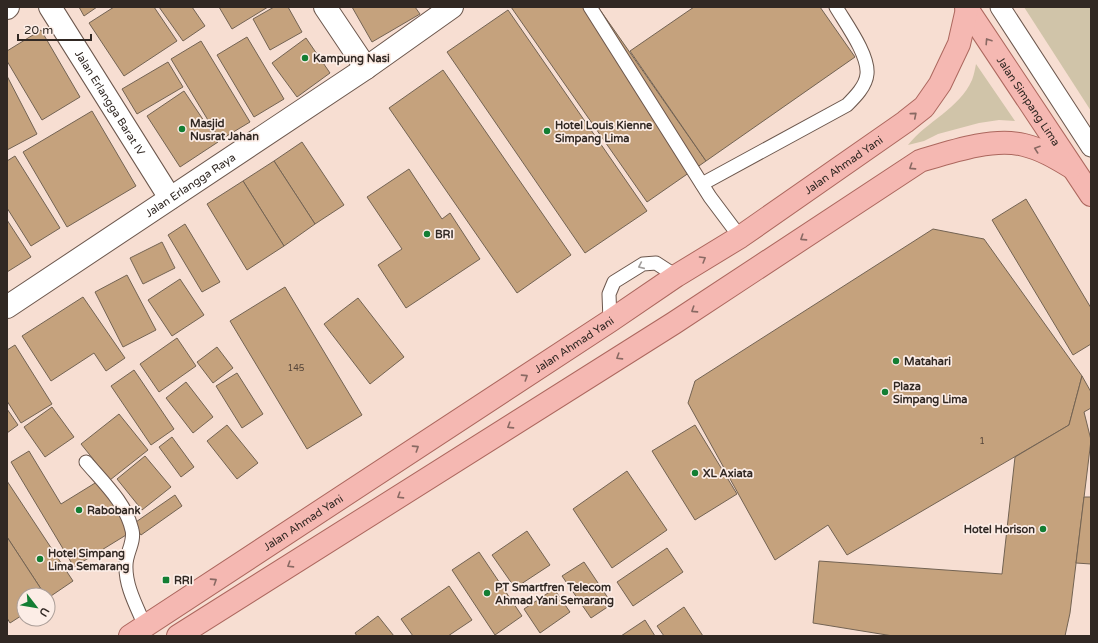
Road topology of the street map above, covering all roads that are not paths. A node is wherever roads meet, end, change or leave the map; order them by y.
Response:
1 (50, 7) edge
2 (325, 7) edge
3 (452, 7) edge
4 (590, 7) edge
5 (836, 7) edge
6 (1000, 7) edge
7 (966, 8) edge
8 (366, 68) junction
9 (1091, 147) edge
10 (1071, 167) junction
11 (702, 184) junction
12 (1091, 195) edge
13 (170, 198) junction
14 (740, 237) junction
15 (676, 276) junction
16 (7, 307) edge
17 (610, 321) junction
18 (86, 462) dead end
19 (138, 631) edge
20 (178, 636) edge

1 - 13 street, Jalan Erlangga Barat IV
2 - 8 street
3 - 8 street, Jalan Erlangga Raya
4 - 11 lane
5 - 11 lane
6 - 9 street
10 -> 7 main road, Jalan Simpang Lima
14 -> 7 main road, Jalan Ahmad Yani
8 - 13 street, Jalan Erlangga Raya
10 - 12 main road, Jalan Simpang Lima
10 -> 20 main road
11 - 14 lane
13 - 16 street, Jalan Erlangga Raya
15 -> 14 main road, Jalan Ahmad Yani
15 - 17 main road, Jalan Ahmad Yani
15 -> 17 lane
19 -> 17 main road, Jalan Ahmad Yani
18 - 19 lane

